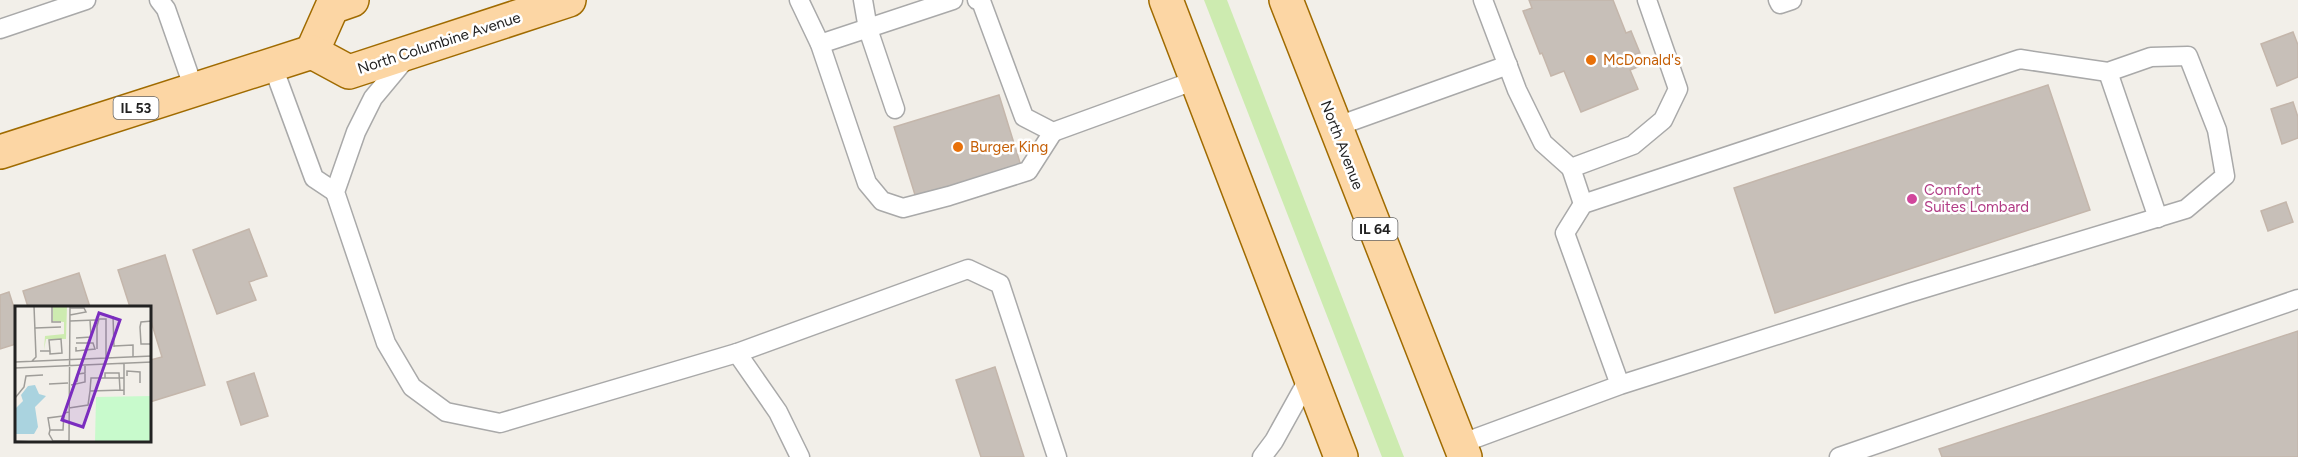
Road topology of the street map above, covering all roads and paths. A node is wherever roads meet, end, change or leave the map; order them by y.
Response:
1 (84, 0) edge
2 (159, 0) edge
3 (352, 0) edge
4 (569, 0) edge
5 (799, 0) edge
6 (863, 0) edge
7 (954, 0) edge
8 (977, 0) edge
9 (1166, 0) edge
10 (1286, 0) edge
11 (1483, 0) edge
12 (1647, 0) edge
13 (1778, 0) edge
14 (1792, 0) edge
15 (0, 29) edge
16 (868, 29) junction
17 (820, 44) junction
18 (412, 51) junction
19 (312, 52) junction
20 (272, 64) junction
21 (1508, 65) junction
22 (2108, 72) junction
23 (1196, 80) junction
24 (194, 89) junction
25 (895, 109) dead end
26 (1335, 127) junction
27 (1053, 132) junction
28 (0, 152) edge
29 (1571, 168) junction
30 (335, 192) junction
31 (1583, 204) junction
32 (2158, 218) junction
33 (2298, 299) edge
34 (737, 353) junction
35 (1310, 376) junction
36 (1620, 385) junction
37 (1463, 451) edge
38 (1861, 453) edge
39 (800, 457) edge
40 (1057, 457) edge
41 (1262, 457) edge
42 (1341, 457) edge
43 (1839, 457) edge

1 - 15 lane
2 - 24 lane
3 - 19 main road
4 - 18 main road, North Columbine Avenue
5 - 17 lane
6 - 16 lane
7 - 16 lane
8 - 27 lane
9 - 23 main road
10 - 26 main road, North Avenue / IL 64
11 - 21 lane
12 - 29 lane
13 - 14 lane
16 - 17 lane
16 - 25 lane
17 - 27 lane
18 - 19 main road, North Columbine Avenue
18 - 30 lane
19 - 20 main road, IL 53
20 - 24 main road, IL 53
20 - 30 lane
21 - 26 lane
21 - 29 lane
22 - 31 lane
22 - 32 lane
22 - 32 lane
23 - 27 lane
23 - 35 main road
24 - 28 main road, IL 53
26 - 37 main road, North Avenue / IL 64
29 - 31 lane
30 - 34 lane
31 - 36 lane
32 - 36 lane
33 - 38 lane
34 - 39 lane
34 - 40 lane
35 - 41 lane
35 - 42 main road
36 - 37 lane
38 - 43 lane

